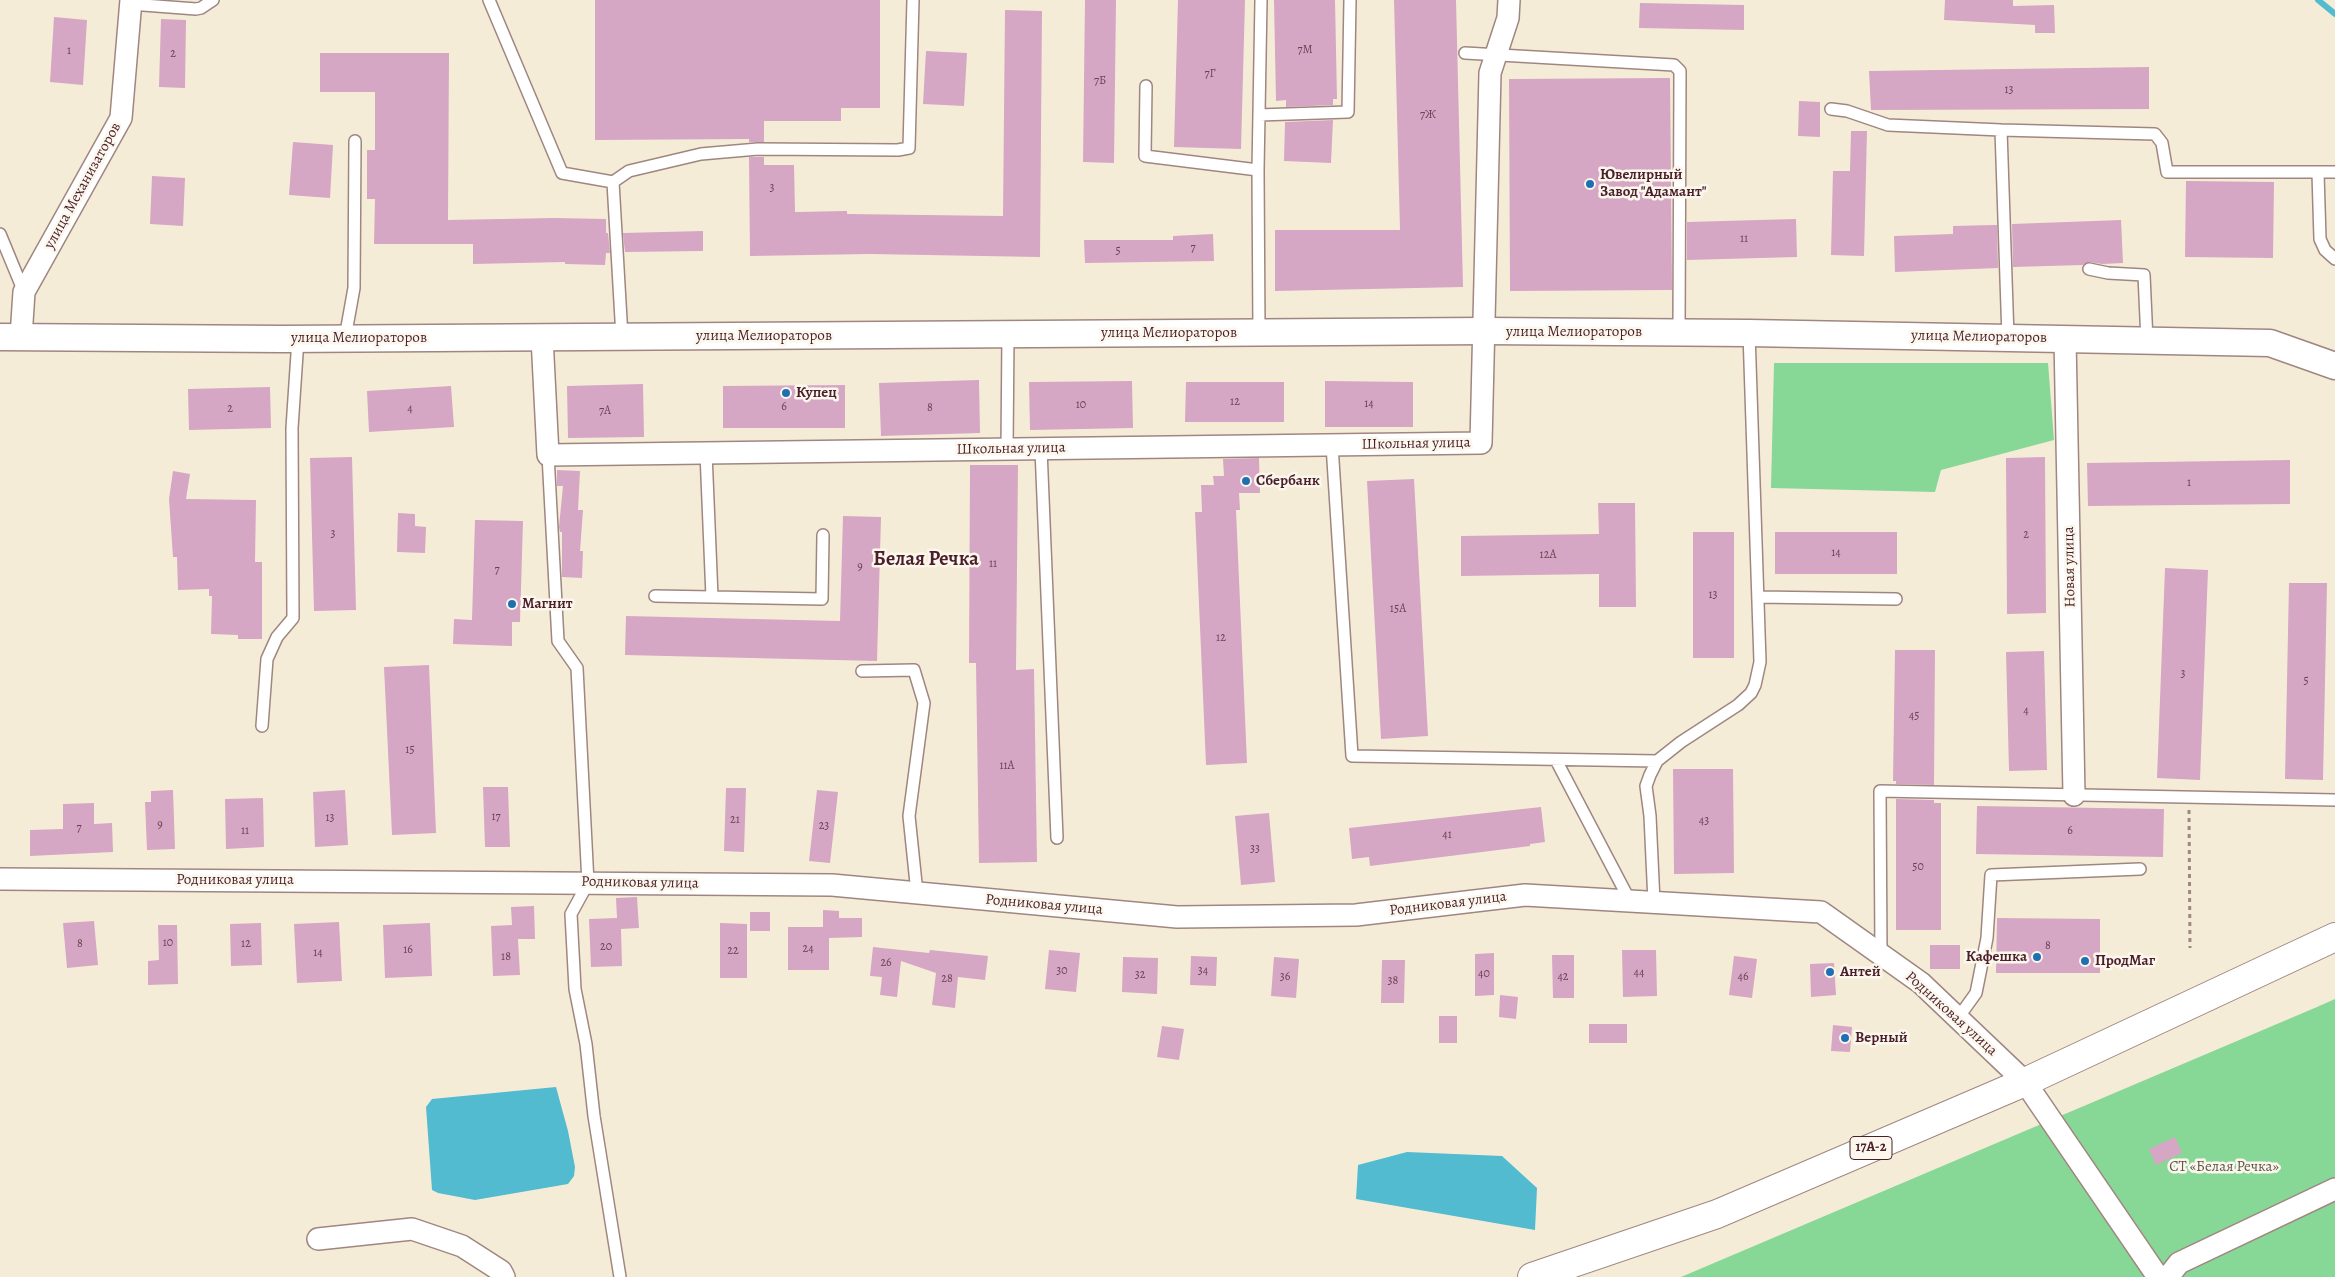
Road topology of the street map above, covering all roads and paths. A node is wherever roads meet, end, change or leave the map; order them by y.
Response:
1 (212, 0) edge
2 (489, 0) edge
3 (912, 0) edge
4 (1262, 0) edge
5 (1350, 0) edge
6 (1509, 0) edge
7 (131, 2) edge
8 (1465, 53) dead end
9 (1496, 54) junction
10 (1146, 86) dead end
11 (1831, 109) dead end
12 (1259, 115) junction
13 (2001, 130) junction
14 (355, 141) dead end
15 (1258, 170) junction
16 (2335, 172) edge
17 (2318, 173) junction
18 (614, 182) junction
19 (0, 234) edge
20 (2335, 259) edge
21 (2089, 269) dead end
22 (24, 292) junction
23 (1485, 331) junction
24 (1259, 332) junction
25 (1679, 332) junction
26 (1749, 333) junction
27 (1008, 334) junction
28 (622, 336) junction
29 (11, 337) edge
30 (542, 337) junction
31 (345, 338) junction
32 (2008, 338) junction
33 (298, 339) junction
34 (2065, 339) junction
35 (2147, 341) junction
36 (2335, 366) edge
37 (1332, 445) junction
38 (1007, 449) junction
39 (1041, 449) junction
40 (706, 453) junction
41 (548, 455) junction
42 (823, 535) dead end
43 (656, 596) dead end
44 (712, 597) junction
45 (1758, 597) junction
46 (1896, 599) dead end
47 (862, 671) dead end
48 (262, 726) dead end
49 (1556, 760) junction
50 (1657, 761) junction
51 (2074, 795) junction
52 (2189, 797) junction
53 (2335, 800) edge
54 (1056, 838) dead end
55 (2140, 868) dead end
56 (0, 879) edge
57 (588, 883) junction
58 (917, 893) junction
59 (1630, 901) junction
60 (1654, 902) junction
61 (2335, 937) edge
62 (2190, 948) dead end
63 (1881, 954) junction
64 (1958, 1018) junction
65 (2025, 1082) junction
66 (2335, 1189) edge
67 (318, 1239) dead end
68 (504, 1277) edge
69 (620, 1277) edge
70 (1532, 1277) edge
71 (2158, 1277) edge
72 (2168, 1277) edge

1 - 7 lane
2 - 18 lane
3 - 18 lane
4 - 12 lane
5 - 12 lane
6 - 9 street
7 - 22 street, улица Механизаторов
8 - 9 lane
9 - 23 street
9 - 25 lane
10 - 15 lane
11 - 13 lane
12 - 15 lane
13 - 17 lane
13 - 32 lane
14 - 31 lane
15 - 24 lane
16 - 17 lane
17 - 20 lane
18 - 28 lane
19 - 22 lane
21 - 35 lane
22 - 29 street, улица Механизаторов
23 - 24 street, улица Мелиораторов
23 - 25 street, улица Мелиораторов
23 - 37 street, Школьная улица
24 - 27 street, улица Мелиораторов
25 - 26 street, улица Мелиораторов
26 - 32 street, улица Мелиораторов
26 - 45 lane
27 - 28 street, улица Мелиораторов
27 - 38 lane
28 - 30 street, улица Мелиораторов
29 - 33 street, улица Мелиораторов
30 - 31 street, улица Мелиораторов
30 - 41 street
31 - 33 street, улица Мелиораторов
32 - 34 street, улица Мелиораторов
33 - 48 lane
34 - 35 street, улица Мелиораторов
34 - 51 street, Новая улица
35 - 36 street, улица Мелиораторов
37 - 39 street, Школьная улица
37 - 49 lane
38 - 39 street, Школьная улица
38 - 40 street, Школьная улица
39 - 54 lane
40 - 41 street, Школьная улица
40 - 44 lane
41 - 57 lane
42 - 44 lane
43 - 44 lane
45 - 46 lane
45 - 50 lane
47 - 58 lane
49 - 50 lane
49 - 59 lane
50 - 60 lane
51 - 52 lane
51 - 63 lane
52 - 53 lane
52 - 62 path
55 - 64 lane
56 - 57 street, Родниковая улица
57 - 58 street, Родниковая улица
57 - 69 lane
58 - 59 street, Родниковая улица
59 - 60 street, Родниковая улица
60 - 63 street, Родниковая улица
61 - 65 main road, 17А-2
63 - 64 street, Родниковая улица
64 - 65 street, Родниковая улица
65 - 70 main road, 17А-2
65 - 71 street, Родниковая улица
66 - 72 street
67 - 68 street

